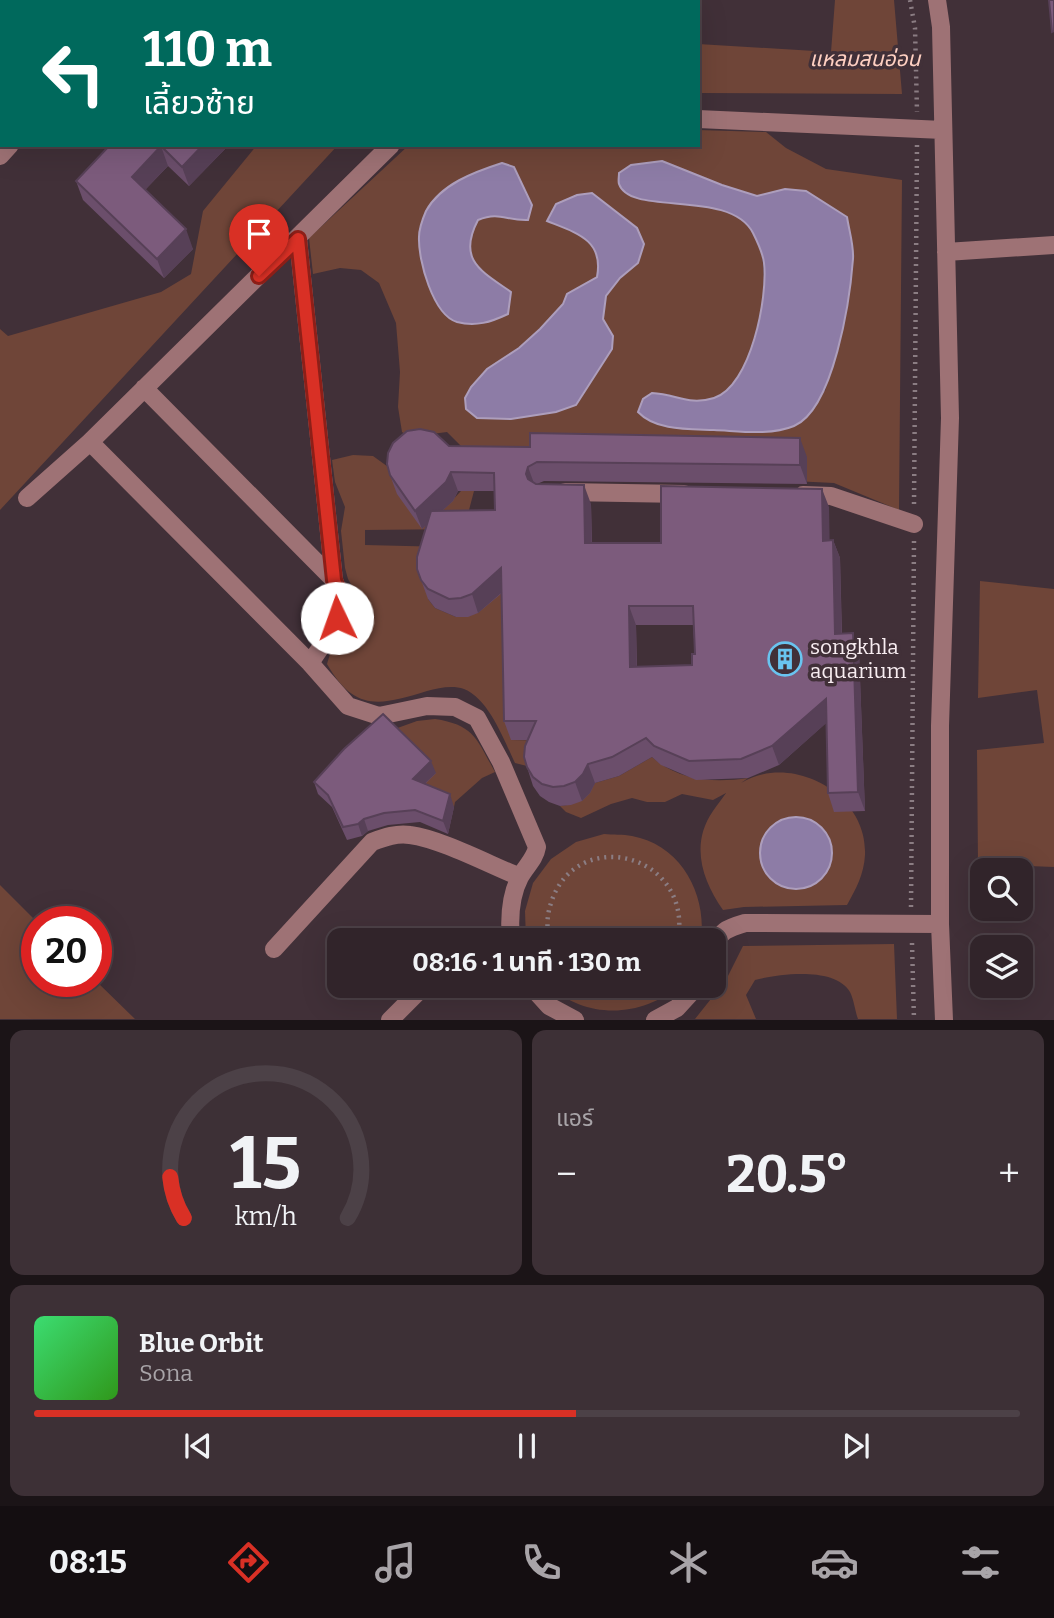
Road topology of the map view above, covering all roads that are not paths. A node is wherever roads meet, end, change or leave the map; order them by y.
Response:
1 (937, 0) edge
2 (700, 119) edge
3 (943, 130) junction
4 (389, 147) edge
5 (298, 239) junction
6 (1054, 245) edge
7 (946, 251) junction
8 (144, 388) junction
9 (90, 442) junction
10 (544, 492) edge
11 (708, 494) edge
12 (790, 495) edge
13 (27, 498) dead end
14 (914, 524) dead end
15 (334, 580) junction
16 (310, 663) junction
17 (520, 877) junction
18 (940, 925) junction
19 (510, 928) edge
20 (726, 928) edge
21 (274, 949) dead end
22 (412, 998) edge
23 (542, 998) edge
24 (686, 998) edge
25 (390, 1020) edge
26 (575, 1020) edge
27 (655, 1020) edge
28 (944, 1020) edge

1 - 3 street
2 - 3 street
3 - 7 street
4 - 5 street
5 - 8 street
5 - 15 street
6 - 7 street
7 - 18 street
8 - 9 street
8 - 15 street
9 - 13 street
9 - 16 street
10 - 11 street
12 - 14 street
15 - 16 street
16 - 17 street
17 - 19 street
17 - 21 street
18 - 20 street
18 - 28 street
22 - 25 street
23 - 26 street
24 - 27 street

